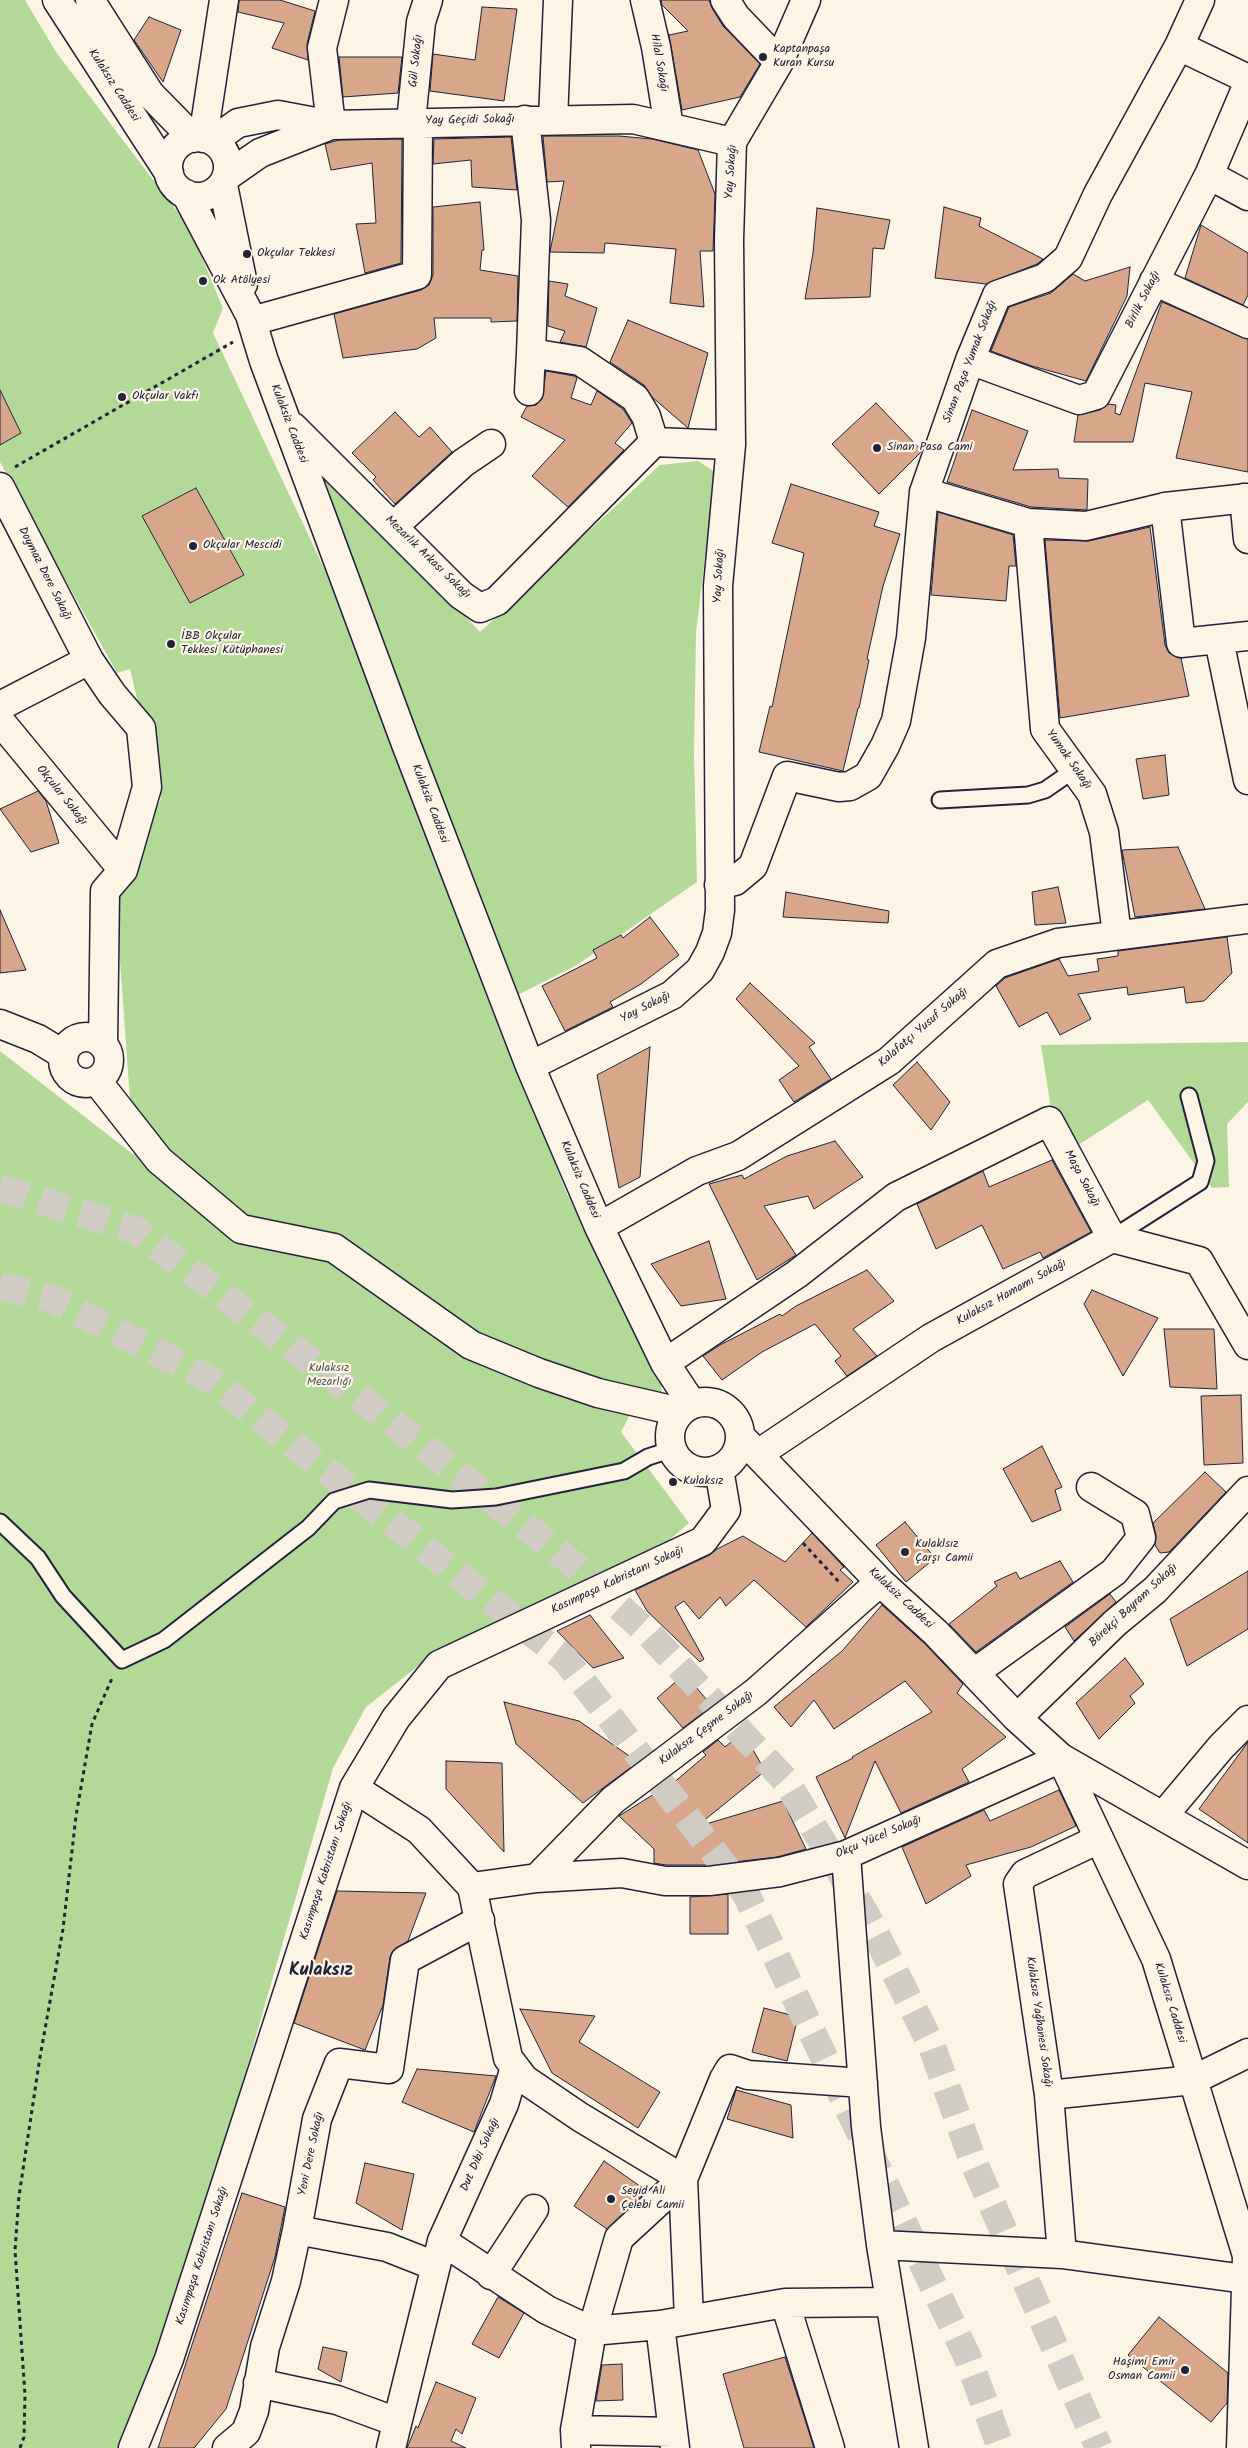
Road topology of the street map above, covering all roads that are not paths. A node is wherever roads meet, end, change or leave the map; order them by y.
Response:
1 (57, 0) edge
2 (90, 0) edge
3 (224, 0) edge
4 (334, 0) edge
5 (428, 0) edge
6 (558, 0) edge
7 (645, 0) edge
8 (725, 0) edge
9 (806, 0) edge
10 (1200, 0) edge
11 (1179, 46) junction
12 (779, 62) junction
13 (1248, 79) edge
14 (1248, 84) edge
15 (525, 120) junction
16 (553, 120) junction
17 (415, 122) junction
18 (332, 125) junction
19 (668, 127) junction
20 (203, 139) junction
21 (732, 142) junction
22 (169, 172) junction
23 (1209, 174) junction
24 (225, 180) junction
25 (186, 194) junction
26 (1248, 196) edge
27 (1154, 281) junction
28 (252, 322) junction
29 (1248, 324) edge
30 (531, 353) junction
31 (970, 360) junction
32 (529, 391) dead end
33 (288, 422) junction
34 (654, 442) junction
35 (492, 444) dead end
36 (731, 445) junction
37 (4, 479) edge
38 (924, 492) junction
39 (1246, 498) edge
40 (1165, 506) junction
41 (1028, 523) junction
42 (394, 526) junction
43 (1248, 539) edge
44 (1248, 636) edge
45 (1219, 640) junction
46 (89, 660) junction
47 (0, 706) edge
48 (0, 721) edge
49 (1074, 770) junction
50 (1248, 780) edge
51 (940, 800) dead end
52 (123, 870) junction
53 (719, 885) junction
54 (1248, 919) edge
55 (1118, 935) junction
56 (0, 1024) edge
57 (103, 1045) junction
58 (64, 1055) junction
59 (530, 1066) junction
60 (97, 1080) junction
61 (1189, 1096) dead end
62 (599, 1227) junction
63 (1112, 1238) junction
64 (1248, 1345) edge
65 (665, 1363) junction
66 (686, 1408) junction
67 (750, 1445) junction
68 (672, 1449) junction
69 (719, 1469) junction
70 (1092, 1487) dead end
71 (1248, 1491) edge
72 (0, 1522) edge
73 (880, 1582) junction
74 (974, 1673) junction
75 (1017, 1718) junction
76 (1248, 1720) edge
77 (1061, 1758) junction
78 (354, 1788) junction
79 (1117, 1790) junction
80 (1163, 1816) junction
81 (1095, 1830) junction
82 (846, 1855) junction
83 (1248, 1866) edge
84 (537, 1878) junction
85 (472, 1887) junction
86 (480, 1920) junction
87 (1248, 2053) edge
88 (515, 2067) junction
89 (1193, 2080) junction
90 (863, 2084) junction
91 (1049, 2095) junction
92 (683, 2179) junction
93 (534, 2209) dead end
94 (297, 2230) junction
95 (881, 2246) junction
96 (438, 2254) junction
97 (1062, 2254) junction
98 (1247, 2265) edge
99 (491, 2274) junction
100 (890, 2302) junction
101 (785, 2303) junction
102 (689, 2319) junction
103 (660, 2326) junction
104 (592, 2331) junction
105 (258, 2383) junction
106 (394, 2435) edge
107 (575, 2439) edge
108 (674, 2440) edge
109 (133, 2448) edge
110 (227, 2448) edge
111 (830, 2448) edge
112 (914, 2448) edge
113 (1241, 2448) edge

1 - 22 street, Kulaksız Caddesi
2 - 20 street, Kulaksız Caddesi
3 - 20 street
4 - 18 street
5 - 17 street, Gül Sokağı
6 - 16 street
7 - 19 street, Hilal Sokağı
8 - 12 street
9 - 12 street, Yay Sokağı
10 - 11 street, Sinan Paşa Yumak Sokağı
11 - 13 street
11 - 31 street, Sinan Paşa Yumak Sokağı
12 - 21 street, Yay Sokağı
14 - 23 street, Birlik Sokağı
15 - 16 street, Yay Geçidi Sokağı
15 - 17 street, Yay Geçidi Sokağı
15 - 30 street
16 - 19 street, Yay Geçidi Sokağı
17 - 18 street, Yay Geçidi Sokağı
17 - 28 street, Gül Sokağı
18 - 20 street, Yay Geçidi Sokağı
18 - 24 street
19 - 21 street, Yay Geçidi Sokağı
20 - 22 street
20 - 24 street
21 - 36 street, Yay Sokağı
22 - 25 street
23 - 26 street
23 - 27 street, Birlik Sokağı
24 - 25 street
24 - 28 street
25 - 28 street, Kulaksiz Caddesi
27 - 29 street
27 - 31 street, Birlik Sokağı
28 - 33 street, Kulaksiz Caddesi
30 - 32 street
30 - 34 street
31 - 38 street, Sinan Paşa Yumak Sokağı
33 - 42 street, Mezarlık Arkası Sokağı
33 - 59 street, Kulaksiz Caddesi
34 - 36 street
34 - 42 street, Mezarlık Arkası Sokağı
35 - 42 street
36 - 53 street, Yay Sokağı
37 - 46 street, Doymaz Dere Sokağı
38 - 41 street
38 - 53 street, Sinan Paşa Yumak Sokağı
39 - 40 street
39 - 43 street
40 - 41 street
40 - 45 street
41 - 49 street, Yumak Sokağı
44 - 45 street
45 - 50 street
46 - 47 street
46 - 52 street, Doymaz Dere Sokağı
48 - 52 street, Okçular Sokağı
49 - 51 lane
49 - 55 street, Yumak Sokağı
52 - 57 street
53 - 59 street, Yay Sokağı
54 - 55 street, Kalafatçı Yusuf Sokağı
55 - 62 street, Kalafatçı Yusuf Sokağı
56 - 58 street
57 - 58 street
57 - 60 street
58 - 60 street
59 - 62 street, Kulaksiz Caddesi
60 - 66 street
61 - 63 lane
62 - 65 street, Kulaksiz Caddesi
63 - 64 street
63 - 65 street, Maşa Sokağı
63 - 67 street, Kulaksız Hamamı Sokağı
65 - 66 street, Kulaksiz Caddesi
66 - 67 street
66 - 68 street
67 - 69 street
67 - 73 street, Kulaksiz Caddesi
68 - 69 street
68 - 72 lane
69 - 78 street, Kasımpaşa Kabristanı Sokağı
70 - 74 street
71 - 75 street, Börekçi Bayram Sokağı
73 - 74 street, Kulaksiz Caddesi
73 - 84 street, Kulaksız Çeşme Sokağı
74 - 75 street, Kulaksiz Caddesi
75 - 77 street, Kulaksiz Caddesi
76 - 80 street
77 - 79 street
77 - 81 street, Kulaksız Caddesi
77 - 82 street, Okçu Yücel Sokağı
78 - 85 street
78 - 109 street, Kasımpaşa Kabristanı Sokağı
79 - 80 street
79 - 81 street
80 - 83 street
81 - 89 street, Kulaksız Caddesi
81 - 91 street, Kulaksız Yağhanesi Sokağı
82 - 84 street, Okçu Yücel Sokağı
82 - 90 street
84 - 85 street, Okçu Yücel Sokağı
85 - 86 street
86 - 88 street
86 - 94 street, Yeni Dere Sokağı
87 - 89 street
88 - 92 street
88 - 96 street, Dut Dibi Sokağı
89 - 91 street
89 - 98 street, Kulaksız Caddesi
90 - 92 street
90 - 95 street
91 - 97 street, Kulaksız Yağhanesi Sokağı
92 - 102 street
92 - 104 street
93 - 99 street
94 - 96 street
94 - 105 street, Yeni Dere Sokağı
95 - 97 street
95 - 100 street
96 - 99 street
96 - 106 street, Dut Dibi Sokağı
97 - 98 street
98 - 113 street, Kulaksız Caddesi
99 - 104 street
100 - 101 street
100 - 112 street
101 - 102 street
101 - 111 street
102 - 103 street
103 - 104 street
103 - 108 street
104 - 107 street
105 - 106 street
105 - 110 street, Yeni Dere Sokağı
107 - 108 street

